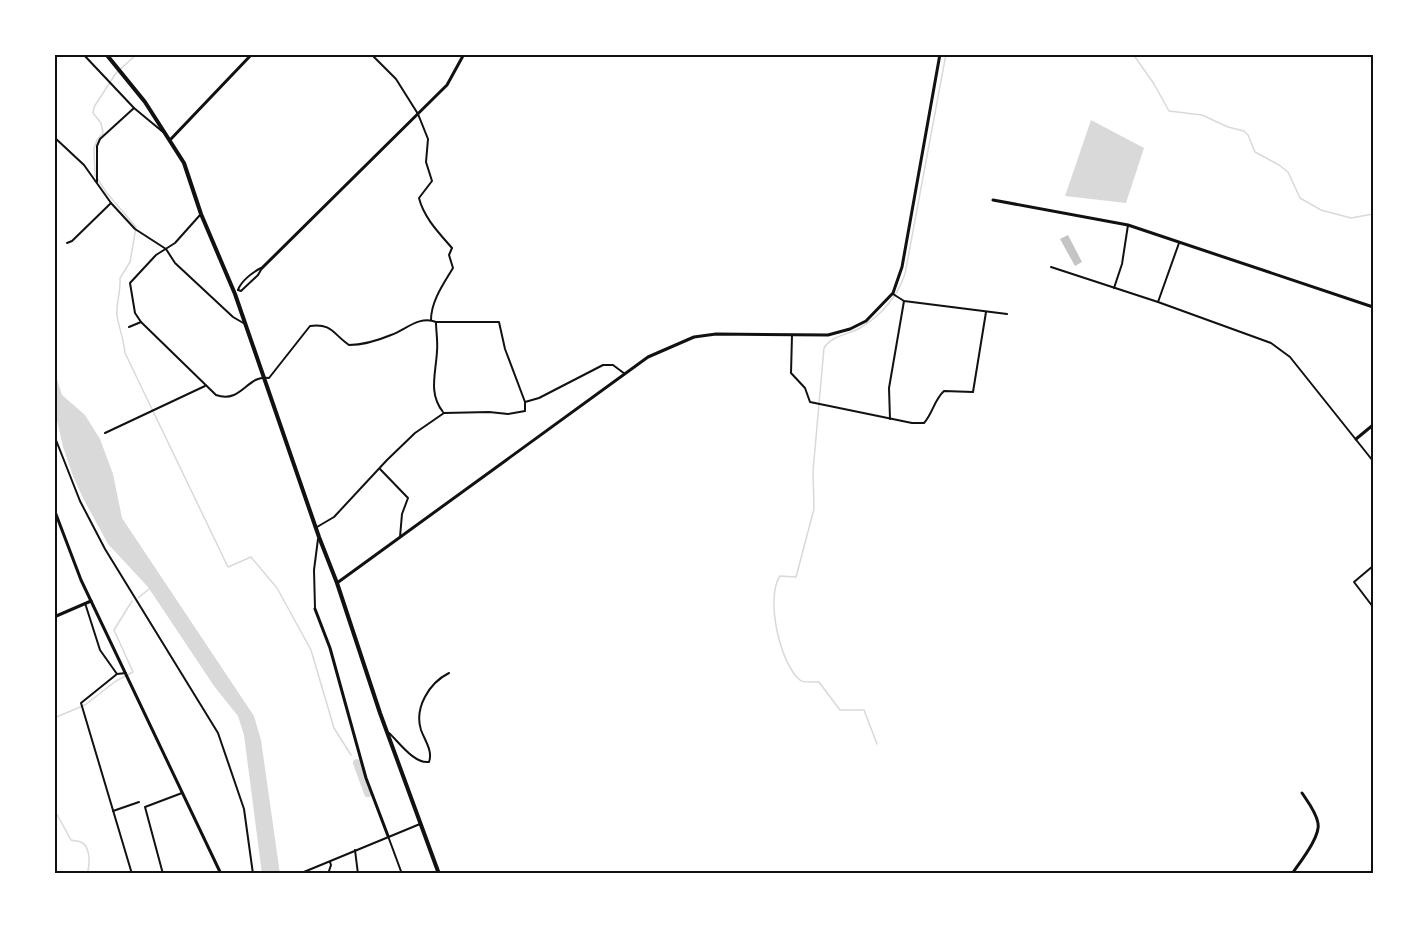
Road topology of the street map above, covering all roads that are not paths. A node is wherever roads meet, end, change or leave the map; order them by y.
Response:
1 (83, 54) edge
2 (106, 54) edge
3 (252, 54) edge
4 (371, 54) edge
5 (464, 54) edge
6 (940, 54) edge
7 (134, 108) junction
8 (418, 114) junction
9 (166, 133) junction
10 (54, 136) edge
11 (170, 140) junction
12 (97, 182) junction
13 (993, 200) dead end
14 (111, 203) junction
15 (201, 214) junction
16 (1128, 225) junction
17 (67, 243) dead end
18 (1179, 243) junction
19 (166, 249) junction
20 (1051, 267) dead end
21 (262, 268) joint
22 (1114, 288) junction
23 (236, 292) junction
24 (893, 293) junction
25 (903, 301) junction
26 (1158, 302) junction
27 (1373, 307) edge
28 (986, 312) junction
29 (1007, 314) dead end
30 (431, 320) junction
31 (141, 322) junction
32 (436, 322) junction
33 (245, 324) junction
34 (129, 327) dead end
35 (792, 335) junction
36 (625, 374) junction
37 (264, 377) junction
38 (205, 386) junction
39 (525, 402) junction
40 (444, 413) junction
41 (890, 418) junction
42 (1373, 425) edge
43 (105, 433) dead end
44 (54, 435) edge
45 (1356, 439) junction
46 (1373, 461) edge
47 (380, 469) junction
48 (54, 509) edge
49 (317, 527) junction
50 (319, 537) junction
51 (400, 537) junction
52 (1373, 566) edge
53 (337, 583) junction
54 (91, 601) junction
55 (85, 603) junction
56 (1373, 607) edge
57 (315, 609) joint
58 (54, 616) edge
59 (126, 673) junction
60 (117, 674) junction
61 (449, 674) dead end
62 (387, 731) junction
63 (182, 793) junction
64 (1302, 793) dead end
65 (140, 802) dead end
66 (113, 810) junction
67 (420, 824) junction
68 (388, 836) junction
69 (355, 850) junction
70 (330, 862) junction
71 (132, 874) edge
72 (163, 874) edge
73 (221, 874) edge
74 (253, 874) edge
75 (300, 874) edge
76 (328, 874) edge
77 (358, 874) edge
78 (402, 874) edge
79 (439, 874) edge
80 (1292, 874) edge

1 - 7 street
2 - 9 highway
3 - 11 street
4 - 8 street
5 - 8 street
6 - 24 street
7 - 9 street
7 - 12 street
8 - 21 street
8 - 30 street
9 - 11 highway
10 - 12 street
11 - 15 highway
12 - 14 street
13 - 16 street
14 - 17 street
14 - 19 street
15 - 19 street
15 - 23 highway
16 - 18 street
16 - 22 street
18 - 26 street
18 - 27 street
19 - 31 street
19 - 33 street
20 - 22 street
21 - 23 street
22 - 26 street
23 - 33 highway
24 - 25 street
24 - 35 street
25 - 28 street
25 - 41 street
26 - 45 street
28 - 29 street
28 - 41 street
30 - 32 street
30 - 37 street
31 - 34 street
31 - 38 street
32 - 39 street
32 - 40 street
33 - 37 highway
35 - 36 street
35 - 41 street
36 - 39 street
36 - 51 street
37 - 38 street
37 - 49 highway
38 - 43 street
39 - 40 street
40 - 47 street
42 - 45 street
44 - 74 street
45 - 46 street
47 - 49 street
47 - 51 street
48 - 54 street
49 - 50 highway
50 - 53 highway
50 - 57 street
51 - 53 street
52 - 56 street
53 - 62 highway
54 - 55 street
54 - 59 street
55 - 58 street
55 - 60 street
57 - 68 street
59 - 60 street
59 - 63 street
60 - 66 street
61 - 62 street
62 - 67 highway
63 - 72 street
63 - 73 street
64 - 80 street
65 - 66 street
66 - 71 street
67 - 68 street
67 - 79 highway
68 - 69 street
68 - 78 street
69 - 70 street
69 - 77 street
70 - 75 street
70 - 76 street

